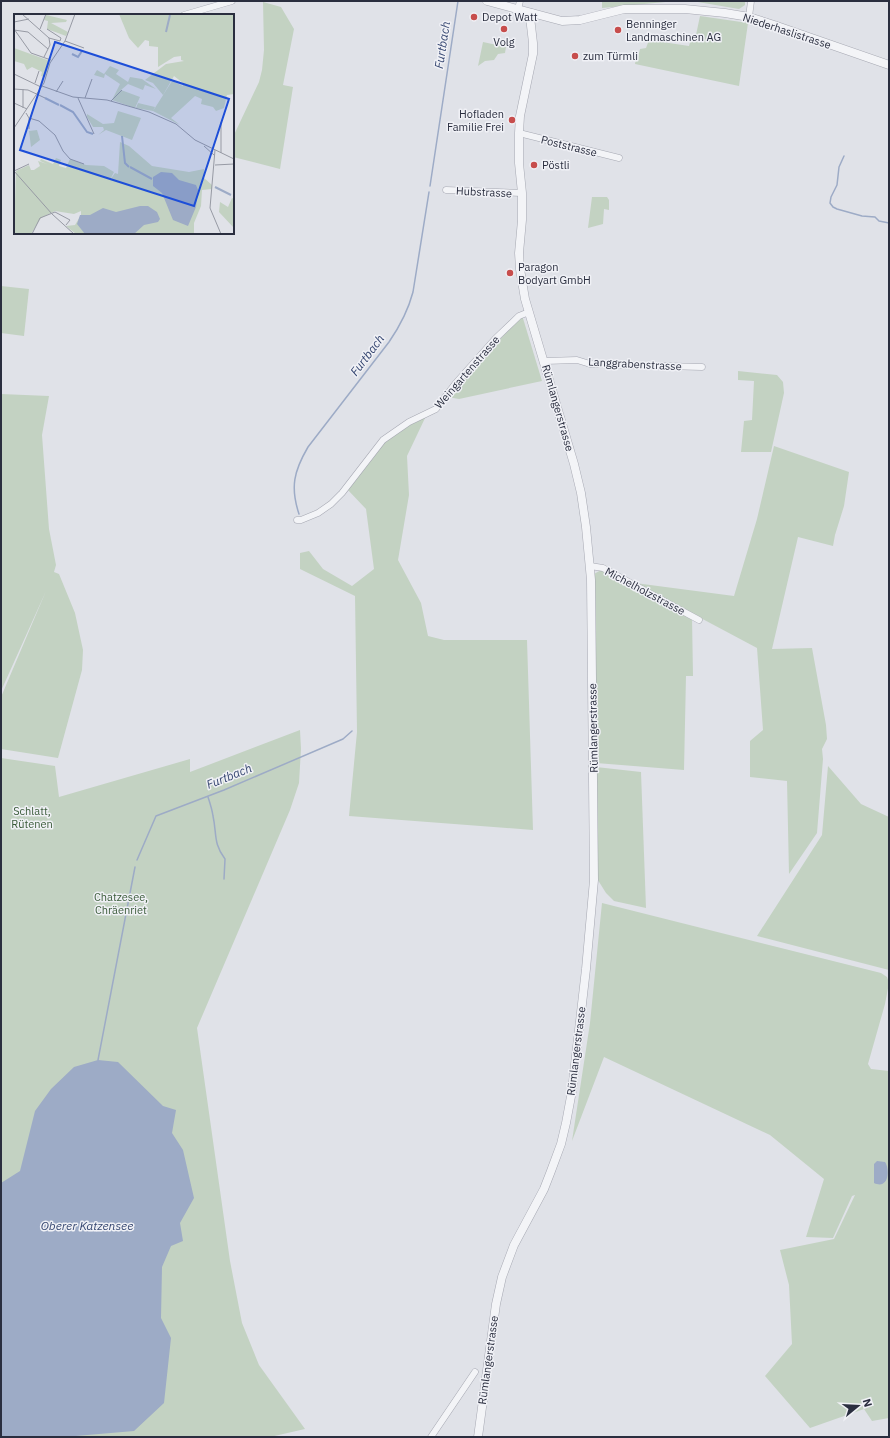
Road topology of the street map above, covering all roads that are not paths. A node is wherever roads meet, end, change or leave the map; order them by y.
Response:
1 (232, 1) edge
2 (487, 1) edge
3 (751, 1) edge
4 (519, 5) edge
5 (532, 13) junction
6 (187, 14) edge
7 (749, 17) junction
8 (889, 64) edge
9 (518, 133) junction
10 (619, 158) dead end
11 (446, 190) dead end
12 (522, 193) junction
13 (529, 312) junction
14 (545, 361) junction
15 (702, 367) dead end
16 (297, 520) dead end
17 (590, 566) junction
18 (699, 620) dead end
19 (475, 1372) dead end
20 (430, 1437) edge
21 (478, 1437) edge

1 - 6 street
2 - 4 street, Niederhaslistrasse
3 - 7 street
4 - 5 street, Niederhaslistrasse
5 - 7 street, Niederhaslistrasse
5 - 9 street, Rümlangerstrasse
7 - 8 street, Niederhaslistrasse
9 - 10 street, Poststrasse
9 - 12 street, Rümlangerstrasse
11 - 12 street, Hubstrasse
12 - 13 street, Rümlangerstrasse
13 - 14 street, Rümlangerstrasse
13 - 16 street, Weingartenstrasse
14 - 15 street, Langgrabenstrasse
14 - 17 street, Rümlangerstrasse
17 - 18 street, Michelholzstrasse
17 - 21 street, Rümlangerstrasse
19 - 20 street

